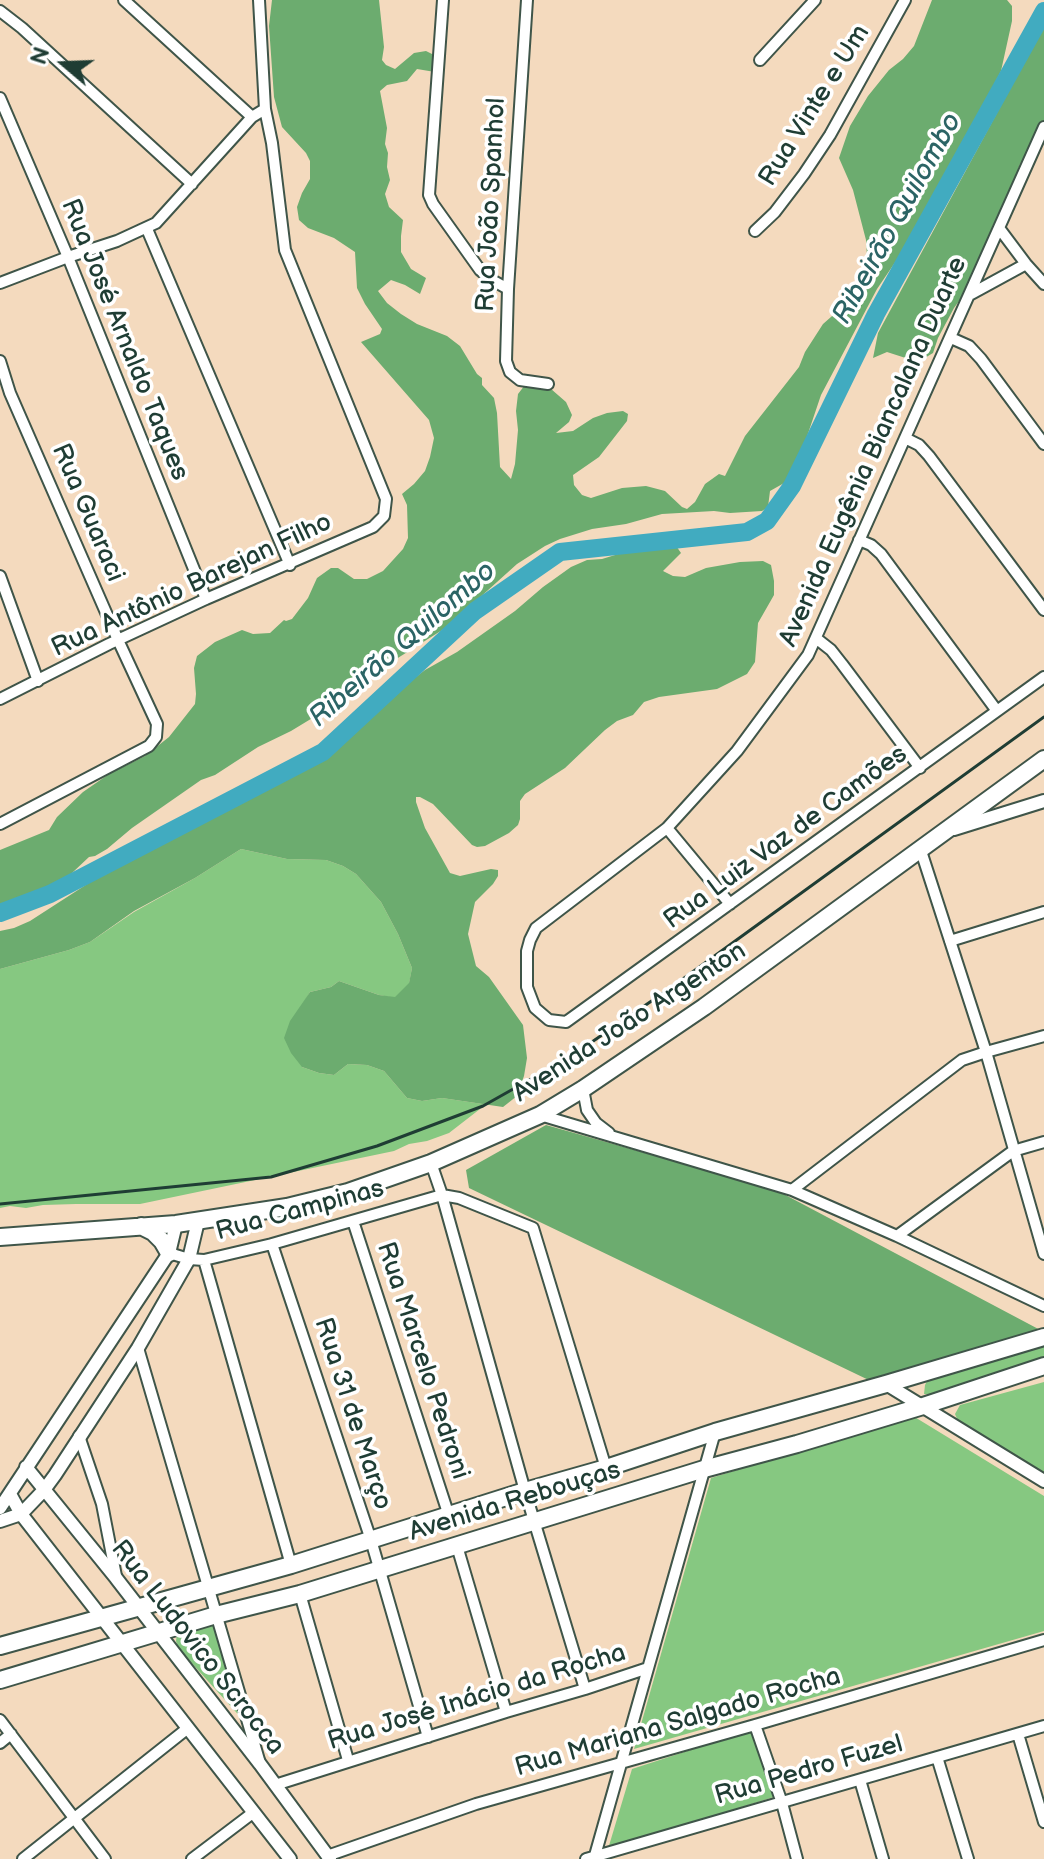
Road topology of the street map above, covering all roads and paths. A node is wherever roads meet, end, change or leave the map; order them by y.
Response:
1 (124, 0) edge
2 (443, 0) edge
3 (527, 0) edge
4 (815, 0) edge
5 (905, 0) edge
6 (257, 2) edge
7 (0, 11) edge
8 (760, 60) dead end
9 (0, 98) edge
10 (265, 109) junction
11 (252, 117) junction
12 (1044, 127) edge
13 (192, 184) junction
14 (999, 228) junction
15 (147, 229) junction
16 (755, 231) dead end
17 (68, 257) junction
18 (1026, 264) junction
19 (0, 283) edge
20 (1044, 284) edge
21 (508, 289) junction
22 (970, 294) junction
23 (951, 338) junction
24 (0, 361) edge
25 (548, 384) dead end
26 (5, 395) edge
27 (905, 438) junction
28 (1044, 444) edge
29 (859, 540) junction
30 (290, 565) junction
31 (0, 576) edge
32 (206, 599) junction
33 (1044, 610) edge
34 (817, 639) junction
35 (118, 640) junction
36 (1044, 677) edge
37 (38, 681) junction
38 (0, 699) edge
39 (997, 711) junction
40 (1044, 759) edge
41 (920, 768) junction
42 (1044, 801) edge
43 (0, 824) edge
44 (667, 828) junction
45 (947, 831) junction
46 (921, 851) junction
47 (730, 904) junction
48 (1044, 912) edge
49 (950, 941) junction
50 (549, 1020) joint
51 (1044, 1036) edge
52 (986, 1052) junction
53 (583, 1089) junction
54 (540, 1115) junction
55 (614, 1137) junction
56 (1044, 1142) edge
57 (1013, 1151) junction
58 (431, 1163) junction
59 (792, 1190) junction
60 (442, 1195) junction
61 (198, 1221) junction
62 (353, 1221) junction
63 (176, 1224) junction
64 (141, 1226) junction
65 (897, 1236) junction
66 (0, 1237) edge
67 (272, 1244) junction
68 (1043, 1247) edge
69 (169, 1253) junction
70 (189, 1259) junction
71 (204, 1260) junction
72 (1044, 1306) edge
73 (1044, 1337) edge
74 (138, 1348) junction
75 (1044, 1366) edge
76 (886, 1384) junction
77 (923, 1406) junction
78 (715, 1432) junction
79 (79, 1436) junction
80 (26, 1467) junction
81 (606, 1468) junction
82 (704, 1469) junction
83 (1044, 1481) edge
84 (44, 1490) junction
85 (525, 1491) junction
86 (10, 1494) junction
87 (0, 1508) edge
88 (21, 1514) junction
89 (449, 1516) junction
90 (0, 1521) edge
91 (535, 1521) junction
92 (371, 1540) junction
93 (457, 1546) junction
94 (291, 1565) junction
95 (380, 1569) junction
96 (116, 1578) junction
97 (208, 1588) junction
98 (300, 1594) junction
99 (138, 1608) junction
100 (216, 1615) junction
101 (102, 1618) junction
102 (158, 1633) junction
103 (1044, 1640) edge
104 (122, 1644) junction
105 (0, 1646) edge
106 (648, 1668) junction
107 (0, 1680) edge
108 (585, 1689) junction
109 (506, 1712) junction
110 (0, 1720) edge
111 (755, 1725) junction
112 (1044, 1726) edge
113 (188, 1728) junction
114 (11, 1734) junction
115 (1018, 1734) junction
116 (428, 1737) junction
117 (0, 1743) edge
118 (937, 1757) junction
119 (348, 1760) junction
120 (623, 1763) junction
121 (260, 1764) junction
122 (860, 1780) junction
123 (275, 1785) junction
124 (782, 1803) junction
125 (254, 1812) junction
126 (75, 1818) junction
127 (1044, 1822) edge
128 (328, 1857) edge
129 (591, 1858) edge
130 (23, 1859) edge
131 (105, 1859) edge
132 (192, 1859) edge
133 (290, 1859) edge
134 (797, 1859) edge
135 (883, 1859) edge
136 (968, 1859) edge

1 - 11 street
2 - 21 street
3 - 21 street, Rua João Spanhol
4 - 8 street
5 - 16 street, Rua Vinte e Um
6 - 10 street
7 - 13 street
9 - 17 street, Rua José Arnaldo Taques
10 - 11 street
10 - 30 street, Rua Antônio Barejan Filho
11 - 13 street
12 - 14 street, Avenida Eugênia Biancalana Duarte
13 - 15 street
14 - 18 street
14 - 22 street, Avenida Eugênia Biancalana Duarte
15 - 17 street
15 - 30 street
17 - 19 street
17 - 32 street, Rua José Arnaldo Taques
18 - 20 street
18 - 22 street
21 - 25 street, Rua João Spanhol
22 - 23 street, Avenida Eugênia Biancalana Duarte
23 - 27 street, Avenida Eugênia Biancalana Duarte
23 - 28 street
24 - 26 street, Rua Guaraci
26 - 35 street, Rua Guaraci
27 - 29 street, Avenida Eugênia Biancalana Duarte
27 - 33 street
29 - 34 street, Avenida Eugênia Biancalana Duarte
29 - 39 street
30 - 32 street, Rua Antônio Barejan Filho
31 - 37 street
32 - 35 street, Rua Antônio Barejan Filho
34 - 41 street
34 - 44 street, Avenida Eugênia Biancalana Duarte
35 - 37 street, Rua Antônio Barejan Filho
35 - 43 street, Rua Guaraci
36 - 39 street, Rua Luiz Vaz de Camões
37 - 38 street, Rua Antônio Barejan Filho
39 - 41 street, Rua Luiz Vaz de Camões
40 - 45 main road, Avenida João Argenton
41 - 47 street, Rua Luiz Vaz de Camões
42 - 45 street
44 - 47 street
44 - 50 street, Avenida Eugênia Biancalana Duarte
45 - 46 main road, Avenida João Argenton
46 - 49 street
46 - 53 main road, Avenida João Argenton
47 - 50 street, Rua Luiz Vaz de Camões
48 - 49 street
49 - 52 street
51 - 52 street
52 - 57 street
52 - 59 street
53 - 54 main road, Avenida João Argenton
53 - 55 street
54 - 55 street
54 - 58 main road, Avenida João Argenton
55 - 59 street
56 - 57 street
57 - 65 street
57 - 68 street
58 - 60 street
58 - 61 main road, Avenida João Argenton
59 - 65 street
60 - 62 street, Rua Campinas
60 - 81 street
60 - 85 street
61 - 63 main road, Avenida João Argenton
61 - 70 street
62 - 67 street, Rua Campinas
62 - 89 street, Rua Marcelo Pedroni
63 - 64 main road, Avenida João Argenton
63 - 69 street
64 - 66 main road, Avenida João Argenton
64 - 69 main road
65 - 72 street
67 - 71 street, Rua Campinas
67 - 92 street, Rua 31 de Março
69 - 70 street, Rua Campinas
69 - 80 street
70 - 71 street, Rua Campinas
70 - 74 street
71 - 94 street
73 - 76 main road, Avenida Rebouças
74 - 79 street
74 - 97 street
75 - 77 main road, Avenida Rebouças
76 - 77 street
76 - 78 main road, Avenida Rebouças
77 - 82 main road, Avenida Rebouças
77 - 83 street
78 - 81 main road, Avenida Rebouças
78 - 82 street
79 - 84 street
79 - 96 street
80 - 84 street, Rua Ludovico Scrocca
80 - 86 street
81 - 85 main road, Avenida Rebouças
82 - 91 main road, Avenida Rebouças
82 - 106 street
84 - 88 street
84 - 96 street, Rua Ludovico Scrocca
85 - 89 main road, Avenida Rebouças
85 - 91 street
86 - 87 street
86 - 88 street
88 - 90 street
88 - 101 street
89 - 92 main road, Avenida Rebouças
91 - 93 main road, Avenida Rebouças
91 - 108 street
92 - 94 main road, Avenida Rebouças
92 - 95 street, Rua 31 de Março
93 - 95 main road, Avenida Rebouças
93 - 109 street
94 - 97 main road, Avenida Rebouças
95 - 98 main road, Avenida Rebouças
95 - 116 street, Rua 31 de Março
96 - 99 street, Rua Ludovico Scrocca
97 - 99 main road, Avenida Rebouças
97 - 100 street
98 - 100 main road, Avenida Rebouças
98 - 119 street
99 - 101 main road, Avenida Rebouças
99 - 102 street, Rua Ludovico Scrocca
100 - 102 main road, Avenida Rebouças
100 - 121 street
101 - 104 street
101 - 105 main road, Avenida Rebouças
102 - 104 main road, Avenida Rebouças
102 - 121 street, Rua Ludovico Scrocca
103 - 111 street, Rua Mariana Salgado Rocha
104 - 107 main road, Avenida Rebouças
104 - 113 street
106 - 108 street, Rua José Inácio da Rocha
106 - 120 street
108 - 109 street, Rua José Inácio da Rocha
109 - 116 street, Rua José Inácio da Rocha
110 - 114 street
111 - 120 street, Rua Mariana Salgado Rocha
111 - 124 street
112 - 115 street, Rua Pedro Fuzel
113 - 125 street
113 - 126 street
114 - 117 street
114 - 126 street
115 - 118 street, Rua Pedro Fuzel
115 - 127 street
116 - 119 street, Rua José Inácio da Rocha
118 - 122 street, Rua Pedro Fuzel
118 - 136 street
119 - 123 street, Rua José Inácio da Rocha
120 - 128 street, Rua Mariana Salgado Rocha
120 - 129 street
121 - 123 street, Rua Ludovico Scrocca
122 - 124 street, Rua Pedro Fuzel
122 - 135 street
123 - 128 street, Rua Ludovico Scrocca
124 - 129 street, Rua Pedro Fuzel
124 - 134 street
125 - 132 street
125 - 133 street
126 - 130 street
126 - 131 street

